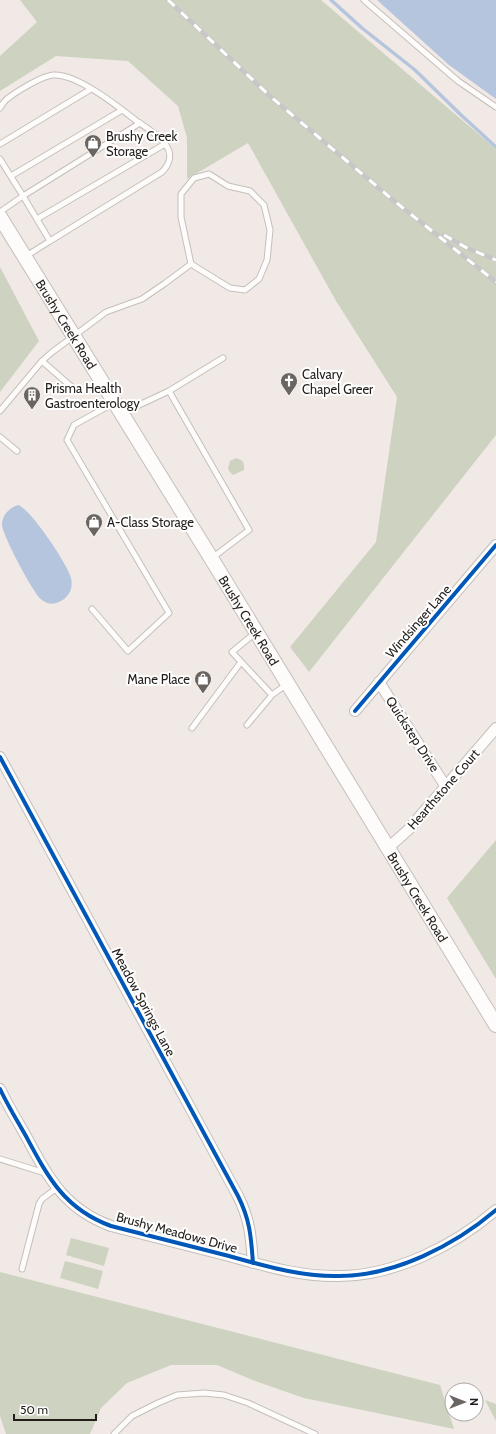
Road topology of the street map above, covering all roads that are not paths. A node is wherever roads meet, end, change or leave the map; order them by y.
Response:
1 (364, 0) edge
2 (92, 89) junction
3 (496, 107) edge
4 (0, 108) edge
5 (122, 110) junction
6 (140, 123) junction
7 (0, 144) edge
8 (165, 144) junction
9 (0, 159) edge
10 (11, 176) junction
11 (23, 196) junction
12 (0, 212) edge
13 (0, 217) edge
14 (37, 219) junction
15 (50, 241) junction
16 (25, 257) junction
17 (191, 264) junction
18 (74, 337) junction
19 (223, 358) dead end
20 (42, 362) junction
21 (74, 389) dead end
22 (169, 391) junction
23 (118, 408) junction
24 (0, 411) edge
25 (0, 437) edge
26 (17, 452) dead end
27 (496, 545) edge
28 (211, 558) junction
29 (92, 609) dead end
30 (256, 632) junction
31 (241, 662) junction
32 (379, 682) junction
33 (288, 684) junction
34 (272, 695) junction
35 (355, 711) dead end
36 (247, 725) dead end
37 (192, 728) dead end
38 (496, 728) edge
39 (0, 757) edge
40 (446, 786) junction
41 (388, 848) junction
42 (496, 1025) edge
43 (0, 1089) edge
44 (4, 1108) edge
45 (0, 1160) edge
46 (46, 1173) junction
47 (57, 1188) junction
48 (496, 1210) edge
49 (252, 1262) junction
50 (22, 1269) dead end
51 (114, 1434) edge
52 (315, 1434) edge

1 - 3 lane
2 - 4 lane
2 - 5 lane
2 - 7 lane
5 - 6 lane
5 - 10 lane
6 - 8 lane
6 - 11 lane
8 - 14 lane
8 - 15 lane
9 - 10 lane
10 - 11 lane
11 - 12 lane
11 - 14 lane
13 - 16 main road, Brushy Creek Road
14 - 15 lane
15 - 16 lane
16 - 18 main road, Brushy Creek Road
17 - 17 lane
17 - 18 lane
18 - 20 lane
18 - 23 main road, Brushy Creek Road
19 - 22 lane
20 - 21 lane
20 - 24 lane
22 - 23 lane
22 - 28 lane
23 - 28 main road, Brushy Creek Road
23 - 29 lane
25 - 26 lane
27 - 32 street, Windsinger Lane
28 - 30 main road, Brushy Creek Road
30 - 31 lane
30 - 33 main road, Brushy Creek Road
31 - 34 lane
31 - 37 lane
32 - 35 street, Windsinger Lane
32 - 40 street, Quickstep Drive
33 - 34 lane
33 - 41 main road, Brushy Creek Road
34 - 36 lane
38 - 40 street, Hearthstone Court
39 - 49 street, Meadow Springs Lane
40 - 41 street, Hearthstone Court
41 - 42 main road, Brushy Creek Road
43 - 44 street, Brushy Meadows Drive
44 - 46 street, Brushy Meadows Drive
45 - 46 lane
46 - 47 street, Brushy Meadows Drive
47 - 49 street, Brushy Meadows Drive
47 - 50 lane
48 - 49 street, Brushy Meadows Drive
51 - 52 lane

